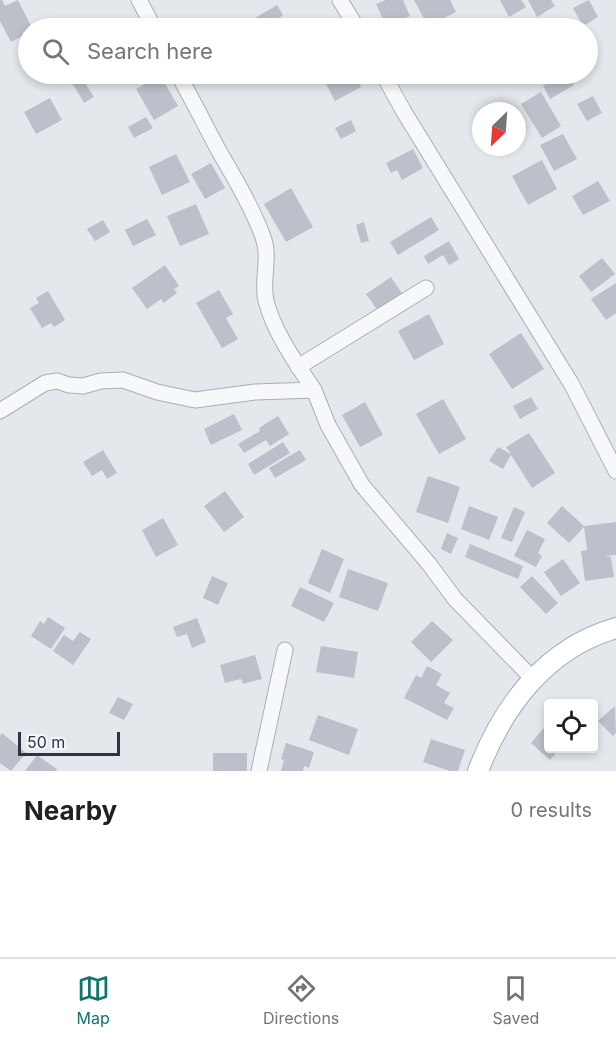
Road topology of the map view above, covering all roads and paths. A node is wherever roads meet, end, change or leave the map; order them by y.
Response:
1 (139, 0) edge
2 (340, 0) edge
3 (149, 18) edge
4 (351, 18) edge
5 (183, 84) edge
6 (388, 84) edge
7 (426, 288) dead end
8 (298, 367) junction
9 (314, 390) junction
10 (0, 411) edge
11 (616, 471) edge
12 (616, 628) edge
13 (285, 650) dead end
14 (532, 678) junction
15 (259, 771) edge
16 (478, 771) edge

1 - 3 street
2 - 4 street
5 - 8 street
6 - 11 street
7 - 8 street
8 - 9 street
9 - 10 street
9 - 14 street
12 - 14 main road
13 - 15 street
14 - 16 main road

